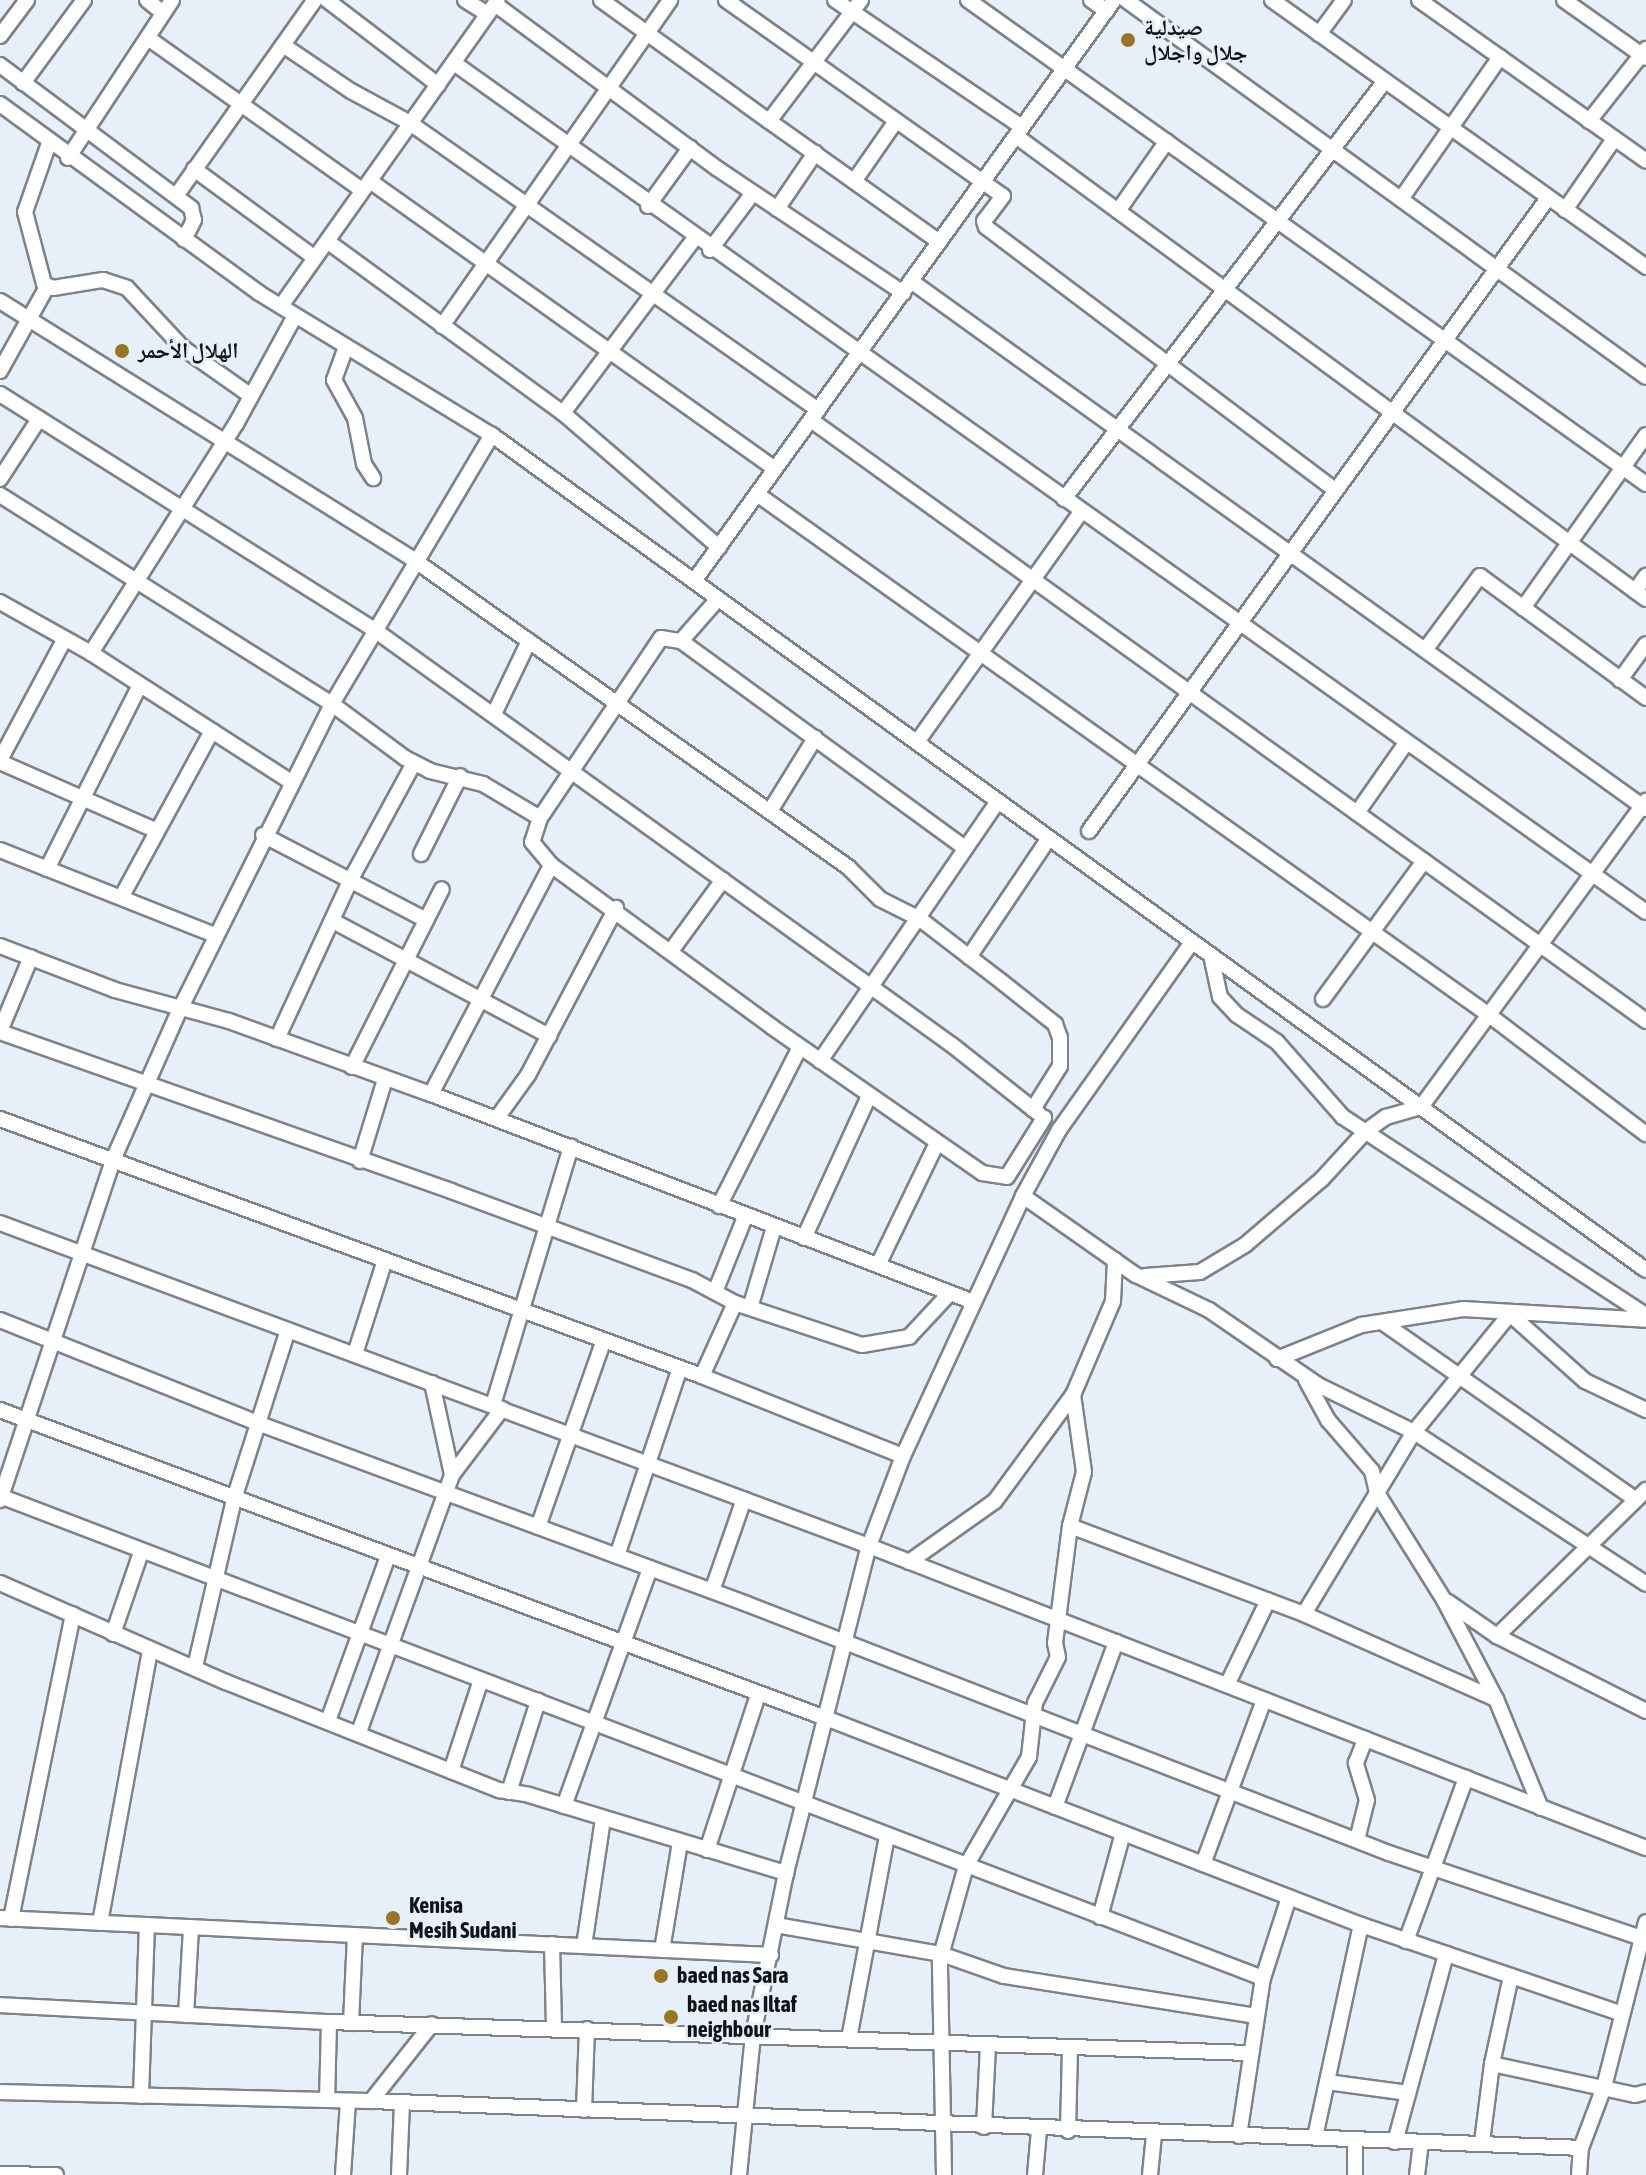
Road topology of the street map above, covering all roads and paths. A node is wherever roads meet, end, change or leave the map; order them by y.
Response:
1 (84, 0) edge
2 (147, 0) edge
3 (172, 0) edge
4 (315, 0) edge
5 (327, 0) edge
6 (465, 0) edge
7 (601, 0) edge
8 (670, 0) edge
9 (726, 0) edge
10 (835, 0) edge
11 (968, 0) edge
12 (1091, 0) edge
13 (1126, 0) edge
14 (1272, 0) edge
15 (1344, 0) edge
16 (1564, 0) edge
17 (19, 3) edge
18 (1429, 3) edge
19 (1110, 5) edge
20 (493, 6) edge
21 (856, 6) edge
22 (163, 13) junction
23 (645, 33) junction
24 (1319, 34) junction
25 (0, 36) edge
26 (148, 38) junction
27 (283, 45) junction
28 (1644, 54) edge
29 (1500, 57) junction
30 (814, 62) junction
31 (454, 63) junction
32 (0, 65) edge
33 (1065, 68) junction
34 (1385, 81) junction
35 (23, 83) junction
36 (438, 85) junction
37 (609, 91) junction
38 (0, 104) edge
39 (240, 105) junction
40 (769, 121) junction
41 (896, 121) junction
42 (1589, 121) junction
43 (410, 123) junction
44 (1451, 128) junction
45 (87, 130) junction
46 (1019, 132) junction
47 (1614, 139) junction
48 (1167, 141) junction
49 (49, 143) junction
50 (567, 148) junction
51 (690, 148) junction
52 (1332, 149) junction
53 (815, 153) junction
54 (68, 158) junction
55 (1646, 161) edge
56 (194, 169) junction
57 (855, 180) junction
58 (983, 181) junction
59 (366, 185) junction
60 (753, 193) junction
61 (176, 196) junction
62 (1548, 198) junction
63 (1401, 199) junction
64 (525, 204) junction
65 (648, 206) junction
66 (777, 209) junction
67 (1565, 210) junction
68 (1118, 211) junction
69 (1278, 220) junction
70 (694, 239) junction
71 (184, 240) junction
72 (327, 241) junction
73 (939, 242) junction
74 (710, 250) junction
75 (315, 258) junction
76 (1644, 261) edge
77 (483, 264) junction
78 (1496, 269) junction
79 (47, 287) junction
80 (907, 287) junction
81 (1225, 289) junction
82 (650, 296) junction
83 (0, 301) edge
84 (281, 306) junction
85 (295, 316) junction
86 (32, 321) junction
87 (442, 326) junction
88 (1444, 340) junction
89 (346, 347) junction
90 (610, 352) junction
91 (859, 353) junction
92 (1167, 364) junction
93 (0, 371) edge
94 (1646, 377) edge
95 (0, 394) edge
96 (251, 396) junction
97 (1392, 412) junction
98 (563, 413) junction
99 (814, 415) junction
100 (39, 419) junction
101 (1117, 429) junction
102 (492, 435) junction
103 (1646, 435) edge
104 (225, 443) junction
105 (1623, 468) junction
106 (775, 469) junction
107 (373, 478) dead end
108 (0, 479) edge
109 (1646, 484) edge
110 (1335, 490) junction
111 (757, 494) junction
112 (0, 495) edge
113 (1064, 499) junction
114 (178, 510) junction
115 (1082, 511) junction
116 (1570, 543) junction
117 (719, 547) junction
118 (1289, 553) junction
119 (417, 562) junction
120 (1646, 576) edge
121 (134, 580) junction
122 (1032, 580) junction
123 (694, 581) junction
124 (1640, 595) edge
125 (718, 599) junction
126 (0, 602) edge
127 (1523, 608) junction
128 (1238, 623) junction
129 (376, 631) junction
130 (64, 640) junction
131 (529, 641) junction
132 (681, 641) junction
133 (1646, 644) edge
134 (1425, 650) junction
135 (91, 653) junction
136 (980, 653) junction
137 (1620, 680) junction
138 (140, 685) junction
139 (1188, 692) junction
140 (1646, 698) edge
141 (332, 704) junction
142 (621, 704) junction
143 (494, 714) junction
144 (212, 731) junction
145 (815, 738) junction
146 (917, 742) junction
147 (1406, 743) junction
148 (0, 761) edge
149 (414, 763) junction
150 (1135, 763) junction
151 (573, 771) junction
152 (460, 776) junction
153 (291, 782) junction
154 (83, 798) junction
155 (998, 801) junction
156 (1645, 805) edge
157 (770, 811) junction
158 (1357, 813) junction
159 (540, 818) junction
160 (157, 831) junction
161 (1089, 831) dead end
162 (263, 835) junction
163 (1049, 838) junction
164 (965, 848) junction
165 (0, 850) edge
166 (421, 854) dead end
167 (1424, 861) junction
168 (551, 865) junction
169 (47, 869) junction
170 (1592, 874) junction
171 (351, 879) junction
172 (723, 880) junction
173 (442, 889) dead end
174 (122, 896) junction
175 (616, 908) junction
176 (1646, 912) edge
177 (920, 919) junction
178 (426, 920) junction
179 (333, 921) junction
180 (1372, 932) junction
181 (215, 935) junction
182 (1192, 942) junction
183 (1540, 945) junction
184 (0, 946) edge
185 (671, 951) junction
186 (1211, 955) junction
187 (31, 957) junction
188 (969, 957) junction
189 (404, 960) junction
190 (873, 989) junction
191 (479, 998) junction
192 (1323, 999) dead end
193 (179, 1011) junction
194 (1489, 1015) junction
195 (1646, 1021) edge
196 (0, 1031) edge
197 (549, 1036) junction
198 (277, 1039) junction
199 (800, 1047) junction
200 (820, 1061) junction
201 (352, 1067) junction
202 (385, 1079) junction
203 (148, 1084) junction
204 (431, 1094) junction
205 (869, 1096) junction
206 (1421, 1107) junction
207 (1039, 1114) junction
208 (497, 1118) junction
209 (0, 1119) edge
210 (1059, 1130) junction
211 (1365, 1132) junction
212 (1646, 1134) edge
213 (937, 1143) junction
214 (571, 1147) junction
215 (113, 1160) junction
216 (360, 1161) junction
217 (1023, 1196) junction
218 (719, 1206) junction
219 (745, 1217) junction
220 (0, 1223) edge
221 (774, 1227) junction
222 (548, 1228) junction
223 (804, 1238) junction
224 (81, 1254) junction
225 (385, 1260) junction
226 (1115, 1260) junction
227 (878, 1265) junction
228 (1646, 1270) edge
229 (1136, 1275) junction
230 (715, 1292) junction
231 (950, 1293) junction
232 (971, 1301) junction
233 (735, 1303) junction
234 (750, 1308) junction
235 (525, 1311) junction
236 (1510, 1314) junction
237 (1646, 1318) edge
238 (0, 1320) edge
239 (1382, 1322) junction
240 (288, 1330) junction
241 (49, 1339) junction
242 (604, 1340) junction
243 (355, 1354) junction
244 (1277, 1359) junction
245 (680, 1368) junction
246 (702, 1376) junction
247 (1304, 1376) junction
248 (1459, 1376) junction
249 (432, 1383) junction
250 (1073, 1395) junction
251 (498, 1407) junction
252 (0, 1410) edge
253 (1646, 1410) edge
254 (25, 1419) junction
255 (260, 1424) junction
256 (1414, 1432) junction
257 (571, 1434) junction
258 (903, 1456) junction
259 (648, 1463) junction
260 (452, 1475) junction
261 (1377, 1493) junction
262 (447, 1494) junction
263 (1641, 1495) edge
264 (0, 1498) edge
265 (234, 1499) junction
266 (744, 1499) junction
267 (1070, 1526) junction
268 (538, 1527) junction
269 (869, 1546) junction
270 (1583, 1546) junction
271 (141, 1552) junction
272 (388, 1556) junction
273 (617, 1556) junction
274 (909, 1562) junction
275 (650, 1568) junction
276 (418, 1569) junction
277 (211, 1579) junction
278 (0, 1583) edge
279 (1646, 1584) edge
280 (712, 1591) junction
281 (1268, 1600) junction
282 (1444, 1600) junction
283 (73, 1614) junction
284 (1304, 1614) junction
285 (1059, 1620) junction
286 (113, 1634) junction
287 (359, 1635) junction
288 (1497, 1636) junction
289 (843, 1642) junction
290 (1116, 1642) junction
291 (620, 1644) junction
292 (392, 1646) junction
293 (150, 1650) junction
294 (195, 1667) junction
295 (481, 1680) junction
296 (1227, 1685) junction
297 (758, 1695) junction
298 (1496, 1699) junction
299 (1264, 1700) junction
300 (538, 1701) junction
301 (1646, 1711) edge
302 (1034, 1716) junction
303 (823, 1717) junction
304 (328, 1721) junction
305 (592, 1722) junction
306 (359, 1732) junction
307 (1083, 1735) junction
308 (1365, 1739) junction
309 (451, 1771) junction
310 (731, 1775) junction
311 (1466, 1778) junction
312 (1011, 1790) junction
313 (1229, 1791) junction
314 (509, 1792) junction
315 (801, 1803) junction
316 (564, 1806) junction
317 (1055, 1807) junction
318 (1541, 1808) junction
319 (603, 1819) junction
320 (1123, 1833) junction
321 (887, 1836) junction
322 (1357, 1840) junction
323 (680, 1842) junction
324 (1646, 1848) edge
325 (707, 1850) junction
326 (1203, 1864) junction
327 (966, 1866) junction
328 (1432, 1868) junction
329 (786, 1873) junction
330 (1289, 1897) junction
331 (1100, 1917) junction
332 (5, 1918) edge
333 (1646, 1922) edge
334 (100, 1923) junction
335 (147, 1925) junction
336 (776, 1925) junction
337 (1361, 1925) junction
338 (191, 1927) junction
339 (355, 1935) junction
340 (1642, 1938) junction
341 (867, 1941) junction
342 (1406, 1941) junction
343 (552, 1944) junction
344 (584, 1946) junction
345 (662, 1950) junction
346 (941, 1954) junction
347 (1446, 1954) junction
348 (771, 1955) junction
349 (1511, 1976) junction
350 (1263, 1978) junction
351 (0, 2005) edge
352 (143, 2014) junction
353 (1622, 2014) junction
354 (186, 2015) junction
355 (1256, 2016) junction
356 (329, 2022) junction
357 (351, 2023) junction
358 (432, 2024) junction
359 (554, 2028) junction
360 (587, 2029) junction
361 (753, 2035) junction
362 (849, 2039) junction
363 (940, 2044) junction
364 (988, 2045) junction
365 (1070, 2048) junction
366 (1249, 2053) junction
367 (1492, 2064) junction
368 (1327, 2082) junction
369 (1604, 2087) junction
370 (0, 2092) edge
371 (1646, 2092) edge
372 (1408, 2093) junction
373 (141, 2096) junction
374 (327, 2100) junction
375 (348, 2101) junction
376 (371, 2101) junction
377 (402, 2102) junction
378 (584, 2110) junction
379 (745, 2118) junction
380 (941, 2126) junction
381 (984, 2127) junction
382 (1039, 2130) junction
383 (1068, 2131) junction
384 (1154, 2134) junction
385 (1239, 2136) junction
386 (1315, 2137) junction
387 (1355, 2140) junction
388 (1395, 2142) junction
389 (1421, 2142) junction
390 (1482, 2142) junction
391 (1581, 2148) junction
392 (0, 2174) edge
393 (1582, 2174) edge
394 (56, 2175) edge
395 (343, 2175) edge
396 (399, 2175) edge
397 (739, 2175) edge
398 (944, 2175) edge
399 (1035, 2175) edge
400 (1150, 2175) edge
401 (1355, 2175) edge
402 (1417, 2175) edge

1 - 35 street
2 - 22 street
3 - 22 street
4 - 27 street
5 - 36 street
6 - 20 street
7 - 23 street
8 - 23 street
9 - 30 street
10 - 21 street
11 - 33 street
12 - 19 street
13 - 52 street
14 - 24 street
15 - 24 street
16 - 28 street
17 - 25 street
18 - 29 street
19 - 33 street
20 - 31 street
20 - 37 street
21 - 30 street
21 - 46 street
22 - 26 street
23 - 37 street
23 - 40 street
24 - 34 street
26 - 39 street
26 - 45 street
27 - 39 street
27 - 43 street
28 - 42 street
29 - 42 street
29 - 44 street
30 - 40 street
30 - 41 street
31 - 36 street
31 - 50 street
32 - 35 street
33 - 46 street
33 - 48 street
34 - 44 street
34 - 52 street
35 - 45 street
36 - 43 street
37 - 50 street
37 - 51 street
38 - 49 street
39 - 56 street
39 - 59 street
40 - 53 street
41 - 57 street
41 - 58 street
42 - 47 street
43 - 59 street
43 - 64 street
44 - 62 street
44 - 63 street
45 - 54 street
45 - 61 street
46 - 58 street
46 - 68 street
47 - 55 street
47 - 67 street
48 - 68 street
48 - 69 street
49 - 54 street
49 - 79 street
50 - 64 street
50 - 65 street
51 - 60 street
51 - 65 street
52 - 63 street
52 - 69 street
53 - 57 street
53 - 66 street
54 - 71 street
56 - 61 street
56 - 75 street
57 - 73 street
58 - 73 street
58 - 92 street
59 - 72 street
59 - 77 street
60 - 66 street
60 - 74 street
61 - 71 street
62 - 67 street
62 - 78 street
63 - 78 street
64 - 77 street
64 - 82 street
65 - 70 street
66 - 80 street
67 - 76 street
68 - 81 street
69 - 81 street
69 - 88 street
70 - 74 street
70 - 82 street
71 - 84 street
72 - 75 street
72 - 87 street
73 - 80 street
74 - 91 street
75 - 84 street
77 - 87 street
77 - 90 street
78 - 88 street
78 - 94 street
79 - 86 street
79 - 96 street
80 - 91 street
80 - 101 street
81 - 92 street
81 - 97 street
82 - 90 street
82 - 99 street
83 - 86 street
84 - 85 street
85 - 89 street
85 - 96 street
86 - 93 street
86 - 104 street
87 - 98 street
88 - 97 street
88 - 105 street
89 - 102 street
89 - 107 street
90 - 98 street
90 - 106 street
91 - 99 street
91 - 113 street
92 - 101 street
92 - 110 street
95 - 100 street
96 - 104 street
97 - 110 street
97 - 116 street
98 - 117 street
99 - 106 street
99 - 122 street
100 - 108 street
100 - 114 street
101 - 113 street
101 - 118 street
102 - 119 street
102 - 123 street
103 - 105 street
104 - 114 street
104 - 119 street
105 - 109 street
105 - 116 street
106 - 111 street
110 - 118 street
111 - 117 street
111 - 136 street
112 - 121 street
113 - 115 street
114 - 121 street
114 - 129 street
115 - 122 street
115 - 128 street
116 - 124 street
116 - 127 street
117 - 123 street
118 - 128 street
118 - 134 street
119 - 129 street
119 - 131 street
120 - 124 street
121 - 135 street
121 - 141 street
122 - 136 street
122 - 139 street
123 - 125 street
125 - 132 street
125 - 146 street
126 - 130 street
127 - 134 street
127 - 137 street
128 - 139 street
128 - 147 street
129 - 141 street
129 - 143 street
130 - 135 street
130 - 148 street
131 - 142 street
131 - 143 street
132 - 142 street
132 - 145 street
133 - 137 street
134 - 156 street
135 - 138 street
136 - 146 street
136 - 150 street
137 - 140 street
138 - 144 street
138 - 154 street
139 - 150 street
139 - 158 street
141 - 149 street
141 - 153 street
142 - 151 street
142 - 157 street
143 - 151 street
144 - 153 street
144 - 160 street
145 - 157 street
145 - 164 street
146 - 155 street
147 - 158 street
147 - 170 street
148 - 154 street
149 - 152 street
149 - 171 street
150 - 161 street
150 - 180 street
151 - 159 street
151 - 172 street
152 - 159 street
152 - 166 street
153 - 162 street
154 - 160 street
154 - 169 street
155 - 163 street
155 - 164 street
156 - 170 street
157 - 177 street
158 - 167 street
159 - 168 street
160 - 174 street
162 - 171 street
162 - 181 street
163 - 182 street
163 - 188 street
164 - 177 street
165 - 169 street
167 - 180 street
167 - 183 street
168 - 175 street
168 - 191 street
169 - 174 street
170 - 176 street
170 - 183 street
171 - 178 street
171 - 179 street
172 - 185 street
172 - 190 street
173 - 178 street
174 - 181 street
175 - 185 street
175 - 197 street
177 - 188 street
177 - 190 street
178 - 189 street
179 - 189 street
179 - 198 street
180 - 192 street
180 - 194 street
181 - 193 street
182 - 186 street
182 - 210 street
183 - 194 street
183 - 195 street
184 - 187 street
185 - 199 street
186 - 206 street
186 - 211 street
187 - 193 street
187 - 196 street
188 - 207 street
189 - 191 street
189 - 201 street
190 - 200 street
190 - 207 street
191 - 197 street
191 - 204 street
193 - 198 street
193 - 203 street
194 - 206 street
194 - 212 street
196 - 203 street
197 - 208 street
198 - 201 street
199 - 200 street
199 - 218 street
200 - 205 street
201 - 202 street
202 - 204 street
202 - 216 street
203 - 215 street
203 - 216 street
204 - 208 street
205 - 213 street
205 - 223 street
206 - 211 street
206 - 228 street
207 - 210 street
207 - 213 street
208 - 214 street
209 - 215 street
210 - 217 street
211 - 229 street
211 - 237 street
213 - 227 street
214 - 218 street
214 - 222 street
215 - 224 street
215 - 225 street
216 - 222 street
217 - 226 street
217 - 232 street
218 - 219 street
219 - 221 street
219 - 230 street
220 - 224 street
221 - 223 street
221 - 234 street
222 - 230 street
222 - 235 street
223 - 227 street
224 - 240 street
224 - 241 street
225 - 235 street
225 - 243 street
226 - 229 street
226 - 250 street
227 - 231 street
229 - 244 street
230 - 233 street
231 - 232 street
231 - 234 street
232 - 258 street
233 - 234 street
233 - 246 street
235 - 242 street
235 - 251 street
236 - 237 street
236 - 239 street
236 - 248 street
236 - 253 street
238 - 241 street
239 - 244 street
239 - 248 street
240 - 243 street
240 - 255 street
241 - 254 street
241 - 255 street
242 - 245 street
242 - 257 street
243 - 249 street
244 - 247 street
245 - 246 street
245 - 259 street
246 - 258 street
247 - 256 street
247 - 261 street
248 - 256 street
248 - 263 street
249 - 251 street
249 - 260 street
250 - 267 street
250 - 274 street
251 - 257 street
251 - 260 street
252 - 254 street
254 - 264 street
254 - 265 street
255 - 262 street
255 - 265 street
256 - 261 street
256 - 270 street
257 - 259 street
257 - 268 street
258 - 269 street
259 - 266 street
259 - 273 street
260 - 262 street
261 - 282 street
261 - 284 street
262 - 268 street
262 - 276 street
263 - 270 street
264 - 271 street
265 - 272 street
265 - 277 street
266 - 269 street
266 - 280 street
267 - 281 street
267 - 285 street
268 - 273 street
269 - 274 street
269 - 289 street
270 - 279 street
270 - 288 street
271 - 277 street
271 - 286 street
272 - 276 street
272 - 287 street
273 - 275 street
274 - 285 street
275 - 280 street
275 - 291 street
276 - 291 street
276 - 292 street
277 - 287 street
277 - 294 street
278 - 283 street
280 - 289 street
281 - 284 street
281 - 296 street
282 - 288 street
282 - 298 street
283 - 286 street
283 - 332 street
284 - 298 street
285 - 290 street
285 - 302 street
286 - 293 street
287 - 292 street
287 - 304 street
288 - 301 street
289 - 302 street
289 - 303 street
290 - 296 street
290 - 307 street
291 - 297 street
291 - 305 street
292 - 295 street
292 - 306 street
293 - 294 street
293 - 334 street
294 - 304 street
295 - 300 street
295 - 309 street
296 - 299 street
297 - 303 street
297 - 310 street
298 - 318 street
299 - 308 street
299 - 313 street
300 - 305 street
300 - 314 street
302 - 307 street
302 - 312 street
303 - 312 street
303 - 315 street
304 - 306 street
305 - 310 street
305 - 316 street
306 - 309 street
307 - 313 street
307 - 317 street
308 - 311 street
308 - 322 street
309 - 314 street
310 - 315 street
310 - 325 street
311 - 318 street
311 - 328 street
312 - 317 street
312 - 327 street
313 - 322 street
313 - 326 street
314 - 316 street
315 - 321 street
315 - 329 street
316 - 319 street
317 - 320 street
318 - 324 street
319 - 323 street
319 - 344 street
320 - 326 street
320 - 331 street
321 - 327 street
321 - 341 street
322 - 328 street
323 - 325 street
323 - 345 street
325 - 329 street
326 - 330 street
327 - 331 street
327 - 346 street
328 - 340 street
328 - 342 street
329 - 336 street
330 - 337 street
330 - 350 street
331 - 350 street
332 - 334 street
333 - 340 street
334 - 335 street
335 - 338 street
335 - 352 street
336 - 341 street
336 - 348 street
337 - 342 street
337 - 368 street
338 - 339 street
338 - 354 street
339 - 343 street
339 - 357 street
340 - 353 street
341 - 346 street
341 - 362 street
342 - 347 street
343 - 344 street
343 - 359 street
344 - 345 street
345 - 348 street
346 - 355 street
346 - 363 street
347 - 349 street
347 - 372 street
348 - 361 street
349 - 353 street
349 - 367 street
350 - 355 street
351 - 352 street
352 - 354 street
352 - 373 street
353 - 369 street
354 - 356 street
355 - 366 street
356 - 357 street
356 - 374 street
357 - 358 street
358 - 359 street
358 - 376 street
359 - 360 street
360 - 361 street
360 - 378 street
361 - 362 street
361 - 379 street
362 - 363 street
363 - 364 street
363 - 380 street
364 - 365 street
364 - 381 street
365 - 366 street
365 - 383 street
366 - 385 street
367 - 369 street
367 - 390 street
368 - 372 street
368 - 386 street
369 - 371 street
369 - 391 street
370 - 373 street
372 - 388 street
373 - 374 street
374 - 375 street
375 - 376 street
375 - 395 street
376 - 377 street
377 - 378 street
377 - 396 street
378 - 379 street
379 - 380 street
379 - 397 street
380 - 381 street
380 - 398 street
381 - 382 street
382 - 383 street
382 - 399 street
383 - 384 street
384 - 385 street
384 - 400 street
385 - 386 street
386 - 387 street
387 - 388 street
387 - 401 street
388 - 389 street
389 - 390 street
389 - 402 street
390 - 391 street
391 - 393 street
392 - 394 street

